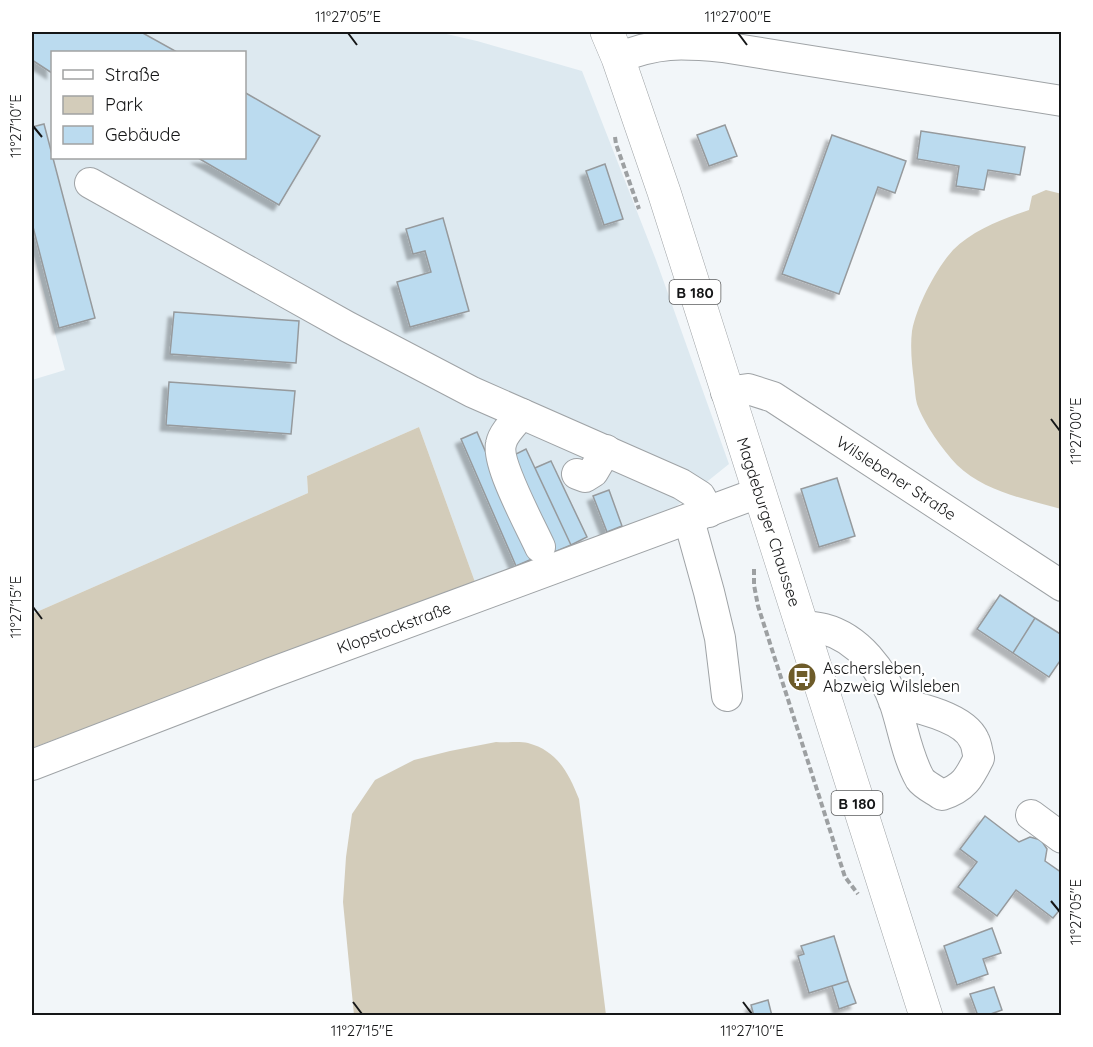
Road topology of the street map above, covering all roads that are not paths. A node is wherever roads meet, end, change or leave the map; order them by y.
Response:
1 (612, 45) edge
2 (1062, 101) edge
3 (90, 183) dead end
4 (726, 392) junction
5 (522, 414) junction
6 (606, 450) junction
7 (577, 474) dead end
8 (758, 493) junction
9 (699, 516) junction
10 (540, 547) dead end
11 (1062, 586) edge
12 (801, 626) junction
13 (727, 696) dead end
14 (894, 702) dead end
15 (32, 765) edge
16 (1031, 815) dead end
17 (1062, 838) edge
18 (926, 1016) edge

1 - 2 street
1 - 4 main road, Magdeburger Chaussee / B 180
3 - 5 street
4 - 8 main road, Magdeburger Chaussee / B 180
4 - 11 street, Wilslebener Straße
5 - 6 street
5 - 10 street
6 - 7 street
6 - 9 street
8 - 9 street, Klopstockstraße
8 - 12 main road, Magdeburger Chaussee / B 180
9 - 13 street
9 - 15 street, Klopstockstraße
12 - 14 street
12 - 18 main road, Magdeburger Chaussee / B 180
16 - 17 street

